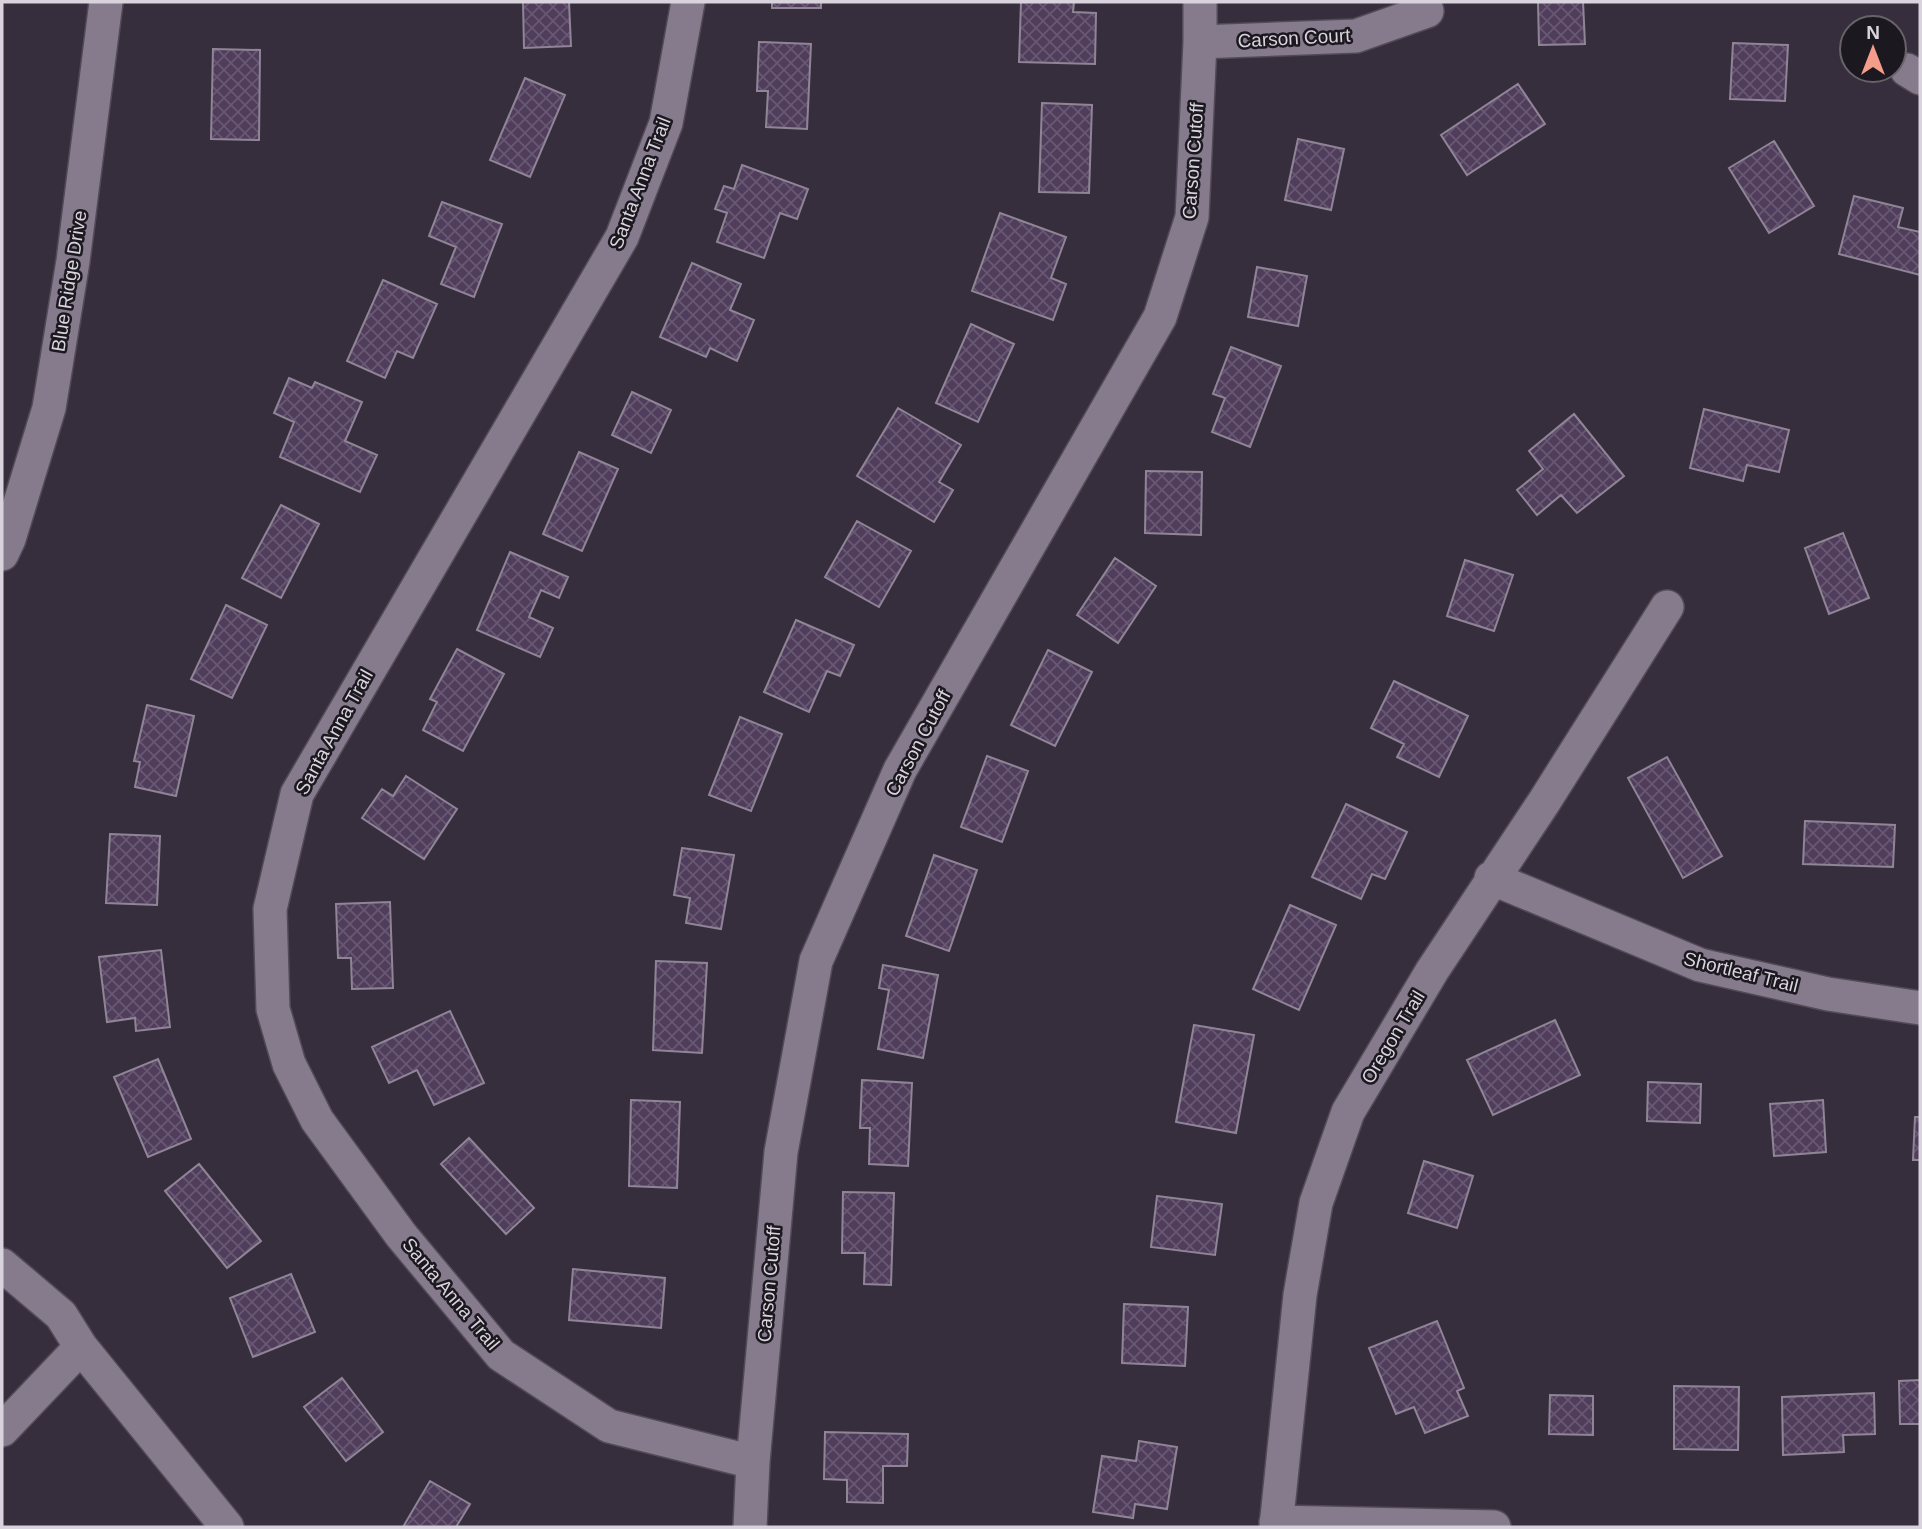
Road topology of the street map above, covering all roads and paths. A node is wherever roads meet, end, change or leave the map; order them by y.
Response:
1 (106, 2) edge
2 (688, 2) edge
3 (1200, 2) edge
4 (1427, 11) dead end
5 (1200, 42) junction
6 (2, 554) edge
7 (1667, 607) dead end
8 (1492, 878) junction
9 (1920, 1008) edge
10 (2, 1265) edge
11 (81, 1347) junction
12 (2, 1430) edge
13 (753, 1462) junction
14 (1276, 1525) edge
15 (227, 1527) edge
16 (750, 1527) edge
17 (1494, 1527) edge

1 - 6 street, Blue Ridge Drive
2 - 13 street, Santa Anna Trail
3 - 5 street, Carson Cutoff
4 - 5 street, Carson Court
5 - 13 street, Carson Cutoff
7 - 8 street, Oregon Trail
8 - 9 street, Shortleaf Trail
8 - 14 street, Oregon Trail
10 - 11 street
11 - 12 street
11 - 15 street
13 - 16 street, Carson Cutoff
14 - 17 street

